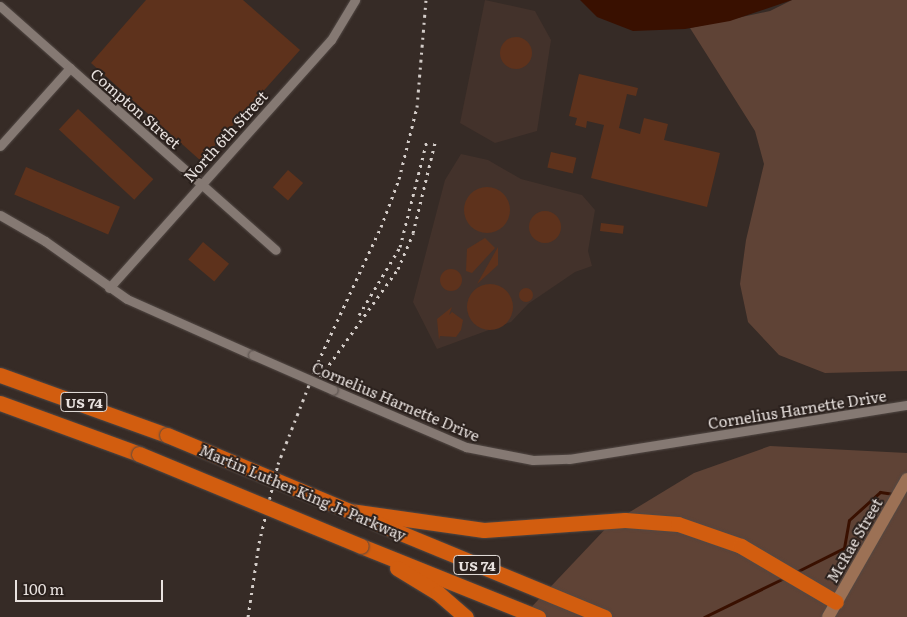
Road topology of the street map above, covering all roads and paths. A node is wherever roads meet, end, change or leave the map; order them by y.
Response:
1 (355, 0) edge
2 (0, 6) edge
3 (70, 68) junction
4 (0, 146) edge
5 (200, 183) junction
6 (0, 216) edge
7 (276, 250) dead end
8 (109, 288) junction
9 (0, 374) edge
10 (0, 403) edge
11 (907, 405) edge
12 (907, 479) edge
13 (350, 511) junction
14 (361, 546) junction
15 (836, 602) junction
16 (466, 617) edge
17 (538, 617) edge
18 (604, 617) edge
19 (828, 617) edge

1 - 5 street, North 6th Street
2 - 3 street, Compton Street
3 - 4 street
3 - 5 street, Compton Street
5 - 7 street, Compton Street
5 - 8 street, North 6th Street
6 - 8 street, Cornelius Harnette Drive
8 - 11 street, Cornelius Harnette Drive, bridge
9 - 13 highway, Martin Luther King Jr Parkway / US 74, bridge
10 - 14 highway, Martin Luther King Jr Parkway / US 74, bridge
12 - 15 main road, McRae Street
13 - 15 highway
13 - 18 highway, Martin Luther King Jr Parkway / US 74
14 - 16 highway
14 - 17 highway, Martin Luther King Jr Parkway / US 74
15 - 19 main road, McRae Street

